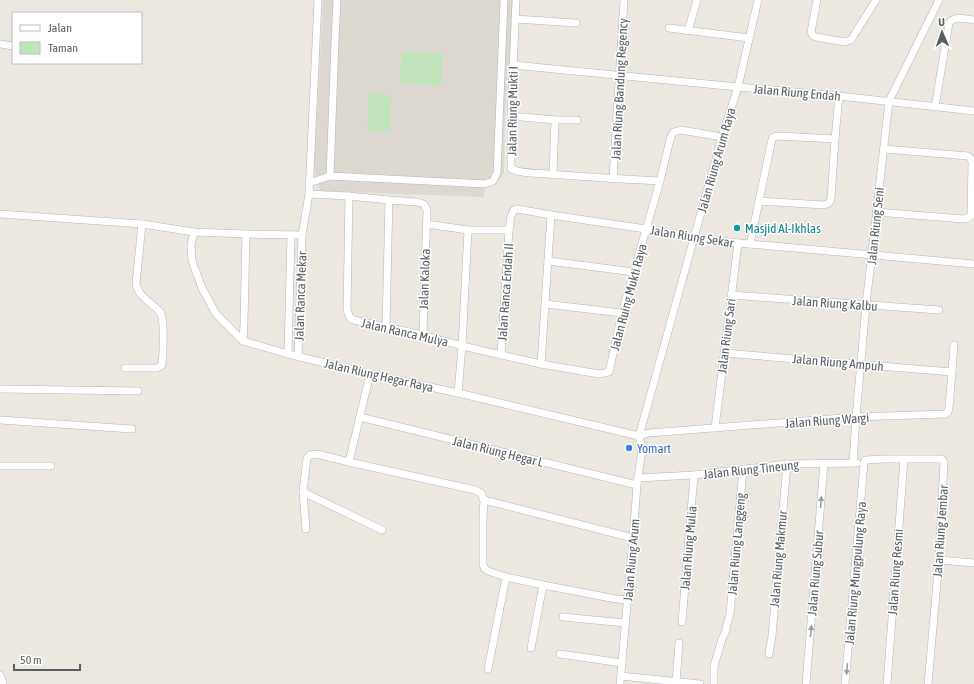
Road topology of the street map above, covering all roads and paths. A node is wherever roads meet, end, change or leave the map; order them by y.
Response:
1 (318, 0) edge
2 (338, 0) edge
3 (504, 0) edge
4 (516, 0) edge
5 (624, 0) edge
6 (697, 0) edge
7 (758, 0) edge
8 (817, 0) edge
9 (876, 0) edge
10 (939, 0) edge
11 (515, 20) junction
12 (974, 20) edge
13 (576, 23) dead end
14 (669, 28) dead end
15 (688, 31) junction
16 (749, 38) junction
17 (0, 44) edge
18 (12, 46) edge
19 (513, 65) junction
20 (620, 75) junction
21 (738, 87) junction
22 (840, 96) junction
23 (889, 101) junction
24 (935, 107) junction
25 (974, 112) edge
26 (511, 116) junction
27 (555, 120) junction
28 (577, 120) dead end
29 (722, 137) junction
30 (835, 139) junction
31 (884, 149) junction
32 (553, 175) junction
33 (330, 176) junction
34 (613, 179) junction
35 (660, 181) junction
36 (309, 183) junction
37 (309, 194) junction
38 (349, 196) junction
39 (389, 200) junction
40 (759, 201) junction
41 (877, 212) junction
42 (0, 214) edge
43 (551, 216) junction
44 (142, 224) junction
45 (426, 224) junction
46 (646, 229) junction
47 (468, 230) junction
48 (509, 230) junction
49 (194, 232) junction
50 (246, 234) junction
51 (291, 235) junction
52 (302, 235) junction
53 (694, 238) junction
54 (738, 243) junction
55 (750, 244) junction
56 (872, 255) junction
57 (548, 261) junction
58 (974, 264) edge
59 (634, 272) junction
60 (731, 294) junction
61 (546, 304) junction
62 (866, 305) junction
63 (939, 310) dead end
64 (622, 313) junction
65 (386, 326) junction
66 (423, 334) junction
67 (243, 341) junction
68 (954, 345) dead end
69 (462, 346) junction
70 (724, 353) junction
71 (288, 354) junction
72 (501, 355) junction
73 (298, 357) junction
74 (541, 364) junction
75 (861, 364) junction
76 (125, 368) dead end
77 (609, 372) joint
78 (952, 372) junction
79 (370, 374) junction
80 (0, 389) edge
81 (138, 391) dead end
82 (458, 393) junction
83 (360, 417) junction
84 (856, 417) junction
85 (0, 420) edge
86 (715, 428) junction
87 (132, 429) dead end
88 (639, 436) junction
89 (904, 459) junction
90 (349, 462) junction
91 (824, 463) junction
92 (853, 463) junction
93 (864, 463) junction
94 (787, 464) junction
95 (0, 466) edge
96 (51, 466) dead end
97 (743, 472) junction
98 (694, 475) junction
99 (637, 481) junction
100 (303, 492) junction
101 (484, 500) junction
102 (306, 529) dead end
103 (382, 530) dead end
104 (633, 538) junction
105 (939, 560) junction
106 (974, 563) edge
107 (506, 576) junction
108 (543, 585) junction
109 (628, 600) junction
110 (563, 617) dead end
111 (682, 622) dead end
112 (626, 623) junction
113 (680, 643) dead end
114 (531, 648) dead end
115 (560, 654) dead end
116 (769, 654) dead end
117 (622, 663) junction
118 (488, 669) dead end
119 (0, 675) edge
120 (621, 676) junction
121 (676, 682) junction
122 (3, 684) edge
123 (620, 684) edge
124 (700, 684) edge
125 (714, 684) edge
126 (806, 684) edge
127 (845, 684) edge
128 (887, 684) edge
129 (928, 684) edge

1 - 36 street, Jalan Ranca Mekar
2 - 33 street
3 - 33 street
4 - 11 street, Jalan Riung Mukti I
5 - 20 street, Jalan Riung Bandung Regency
6 - 15 street
7 - 16 street, Jalan Riung Arum Raya
8 - 9 street
10 - 23 street, Jalan Riung Seni
11 - 13 street
11 - 19 street, Jalan Riung Mukti I
12 - 24 street
14 - 15 street
15 - 16 street
16 - 21 street, Jalan Riung Arum Raya
17 - 18 street
19 - 20 street, Jalan Riung Endah
19 - 26 street, Jalan Riung Mukti I
20 - 21 street, Jalan Riung Endah
20 - 34 street, Jalan Riung Bandung Regency
21 - 22 street, Jalan Riung Endah
21 - 29 street, Jalan Riung Arum Raya
22 - 23 street, Jalan Riung Endah
22 - 30 street
23 - 24 street, Jalan Riung Endah
23 - 31 street, Jalan Riung Seni
24 - 25 street, Jalan Riung Endah
26 - 27 street
26 - 32 street, Jalan Riung Mukti I
27 - 28 street
27 - 32 street
29 - 35 street, Jalan Ruing Mukti Raya
29 - 53 street, Jalan Riung Arum Raya
30 - 40 street
30 - 40 street
31 - 41 street, Jalan Riung Seni
31 - 41 street
32 - 34 street, Jalan Riung Mukti I
33 - 36 street
34 - 35 street, Jalan Riung Mukti I
35 - 46 street, Jalan Ruing Mukti Raya
36 - 37 street, Jalan Ranca Mekar
37 - 38 street
37 - 52 street, Jalan Ranca Mekar
38 - 39 street
38 - 65 street, Jalan Ranca Mulya
39 - 45 street, Jalan Kaloka
39 - 65 street
40 - 55 street
41 - 56 street, Jalan Riung Seni
42 - 44 street
43 - 46 street, Jalan Riung Sekar
43 - 48 street, Jalan Riung Sekar
43 - 57 street
44 - 49 street
44 - 76 street
45 - 47 street
45 - 66 street, Jalan Kaloka
46 - 53 street, Jalan Riung Sekar
46 - 59 street, Jalan Ruing Mukti Raya
47 - 48 street
47 - 69 street
48 - 72 street, Jalan Ranca Endah II
49 - 50 street
49 - 67 street, Jalan Riung Hegar Raya
50 - 51 street
50 - 67 street
51 - 52 street
51 - 71 street
52 - 73 street, Jalan Ranca Mekar
53 - 54 street, Jalan Riung Sekar
53 - 88 street, Jalan Riung Arum Raya
54 - 55 street, Jalan Riung Sekar
54 - 60 street, Jalan Riung Sari
55 - 56 street, Jalan Riung Sekar
56 - 58 street, Jalan Riung Sekar
56 - 62 street, Jalan Riung Seni
57 - 59 street
57 - 61 street
59 - 64 street, Jalan Ruing Mukti Raya
60 - 62 street, Jalan Riung Kalbu
60 - 70 street, Jalan Riung Sari
61 - 64 street
61 - 74 street
62 - 63 street, Jalan Riung Kalbu
62 - 75 street, Jalan Riung Seni
64 - 77 street, Jalan Ruing Mukti Raya
65 - 66 street, Jalan Ranca Mulya
66 - 69 street, Jalan Ranca Mulya
67 - 71 street, Jalan Riung Hegar Raya
68 - 78 street, Jalan Riung Wargi
69 - 72 street, Jalan Ranca Mulya
69 - 82 street
70 - 75 street, Jalan Riung Ampuh
70 - 86 street, Jalan Riung Sari
71 - 73 street, Jalan Riung Hegar Raya
72 - 74 street, Jalan Ranca Mulya
73 - 79 street, Jalan Riung Hegar Raya
74 - 77 street, Jalan Ranca Mulya
75 - 78 street, Jalan Riung Ampuh
75 - 84 street, Jalan Riung Seni
78 - 84 street, Jalan Riung Wargi
79 - 82 street, Jalan Riung Hegar Raya
79 - 83 street
80 - 81 street
82 - 88 street, Jalan Riung Hegar Raya
83 - 90 street
83 - 99 street, Jalan Riung Hegar L
84 - 86 street, Jalan Riung Wargi
84 - 92 street, Jalan Riung Seni
85 - 87 street
86 - 88 street, Jalan Riung Wargi
88 - 99 street, Jalan Riung Arum
89 - 93 street, Jalan Riung Jembar
89 - 105 street, Jalan Riung Jembar
89 - 128 street, Jalan Riung Resmi
90 - 100 street
90 - 101 street
91 - 92 street, Jalan Riung Tineung
91 - 94 street, Jalan Riung Tineung
126 -> 91 street, Jalan Riung Subur
92 - 93 street, Jalan Riung Tineung
93 -> 127 street, Jalan Riung Mungpulung Raya
94 - 97 street, Jalan Riung Tineung
94 - 116 street, Jalan Riung Makmur
95 - 96 street
97 - 98 street, Jalan Riung Tineung
97 - 125 street, Jalan Riung Langgeng
98 - 99 street, Jalan Riung Tineung
98 - 111 street, Jalan Riung Mulia
99 - 104 street, Jalan Riung Arum
100 - 102 street
100 - 103 street
101 - 104 street
101 - 107 street
104 - 109 street, Jalan Riung Arum
105 - 106 street
105 - 129 street, Jalan Riung Jembar
107 - 108 street
107 - 118 street
108 - 109 street
108 - 114 street
109 - 112 street, Jalan Riung Arum
110 - 112 street
112 - 117 street, Jalan Riung Arum
113 - 121 street
115 - 117 street
117 - 120 street, Jalan Riung Arum
119 - 122 street
120 - 121 street
120 - 123 street, Jalan Riung Arum
121 - 124 street

